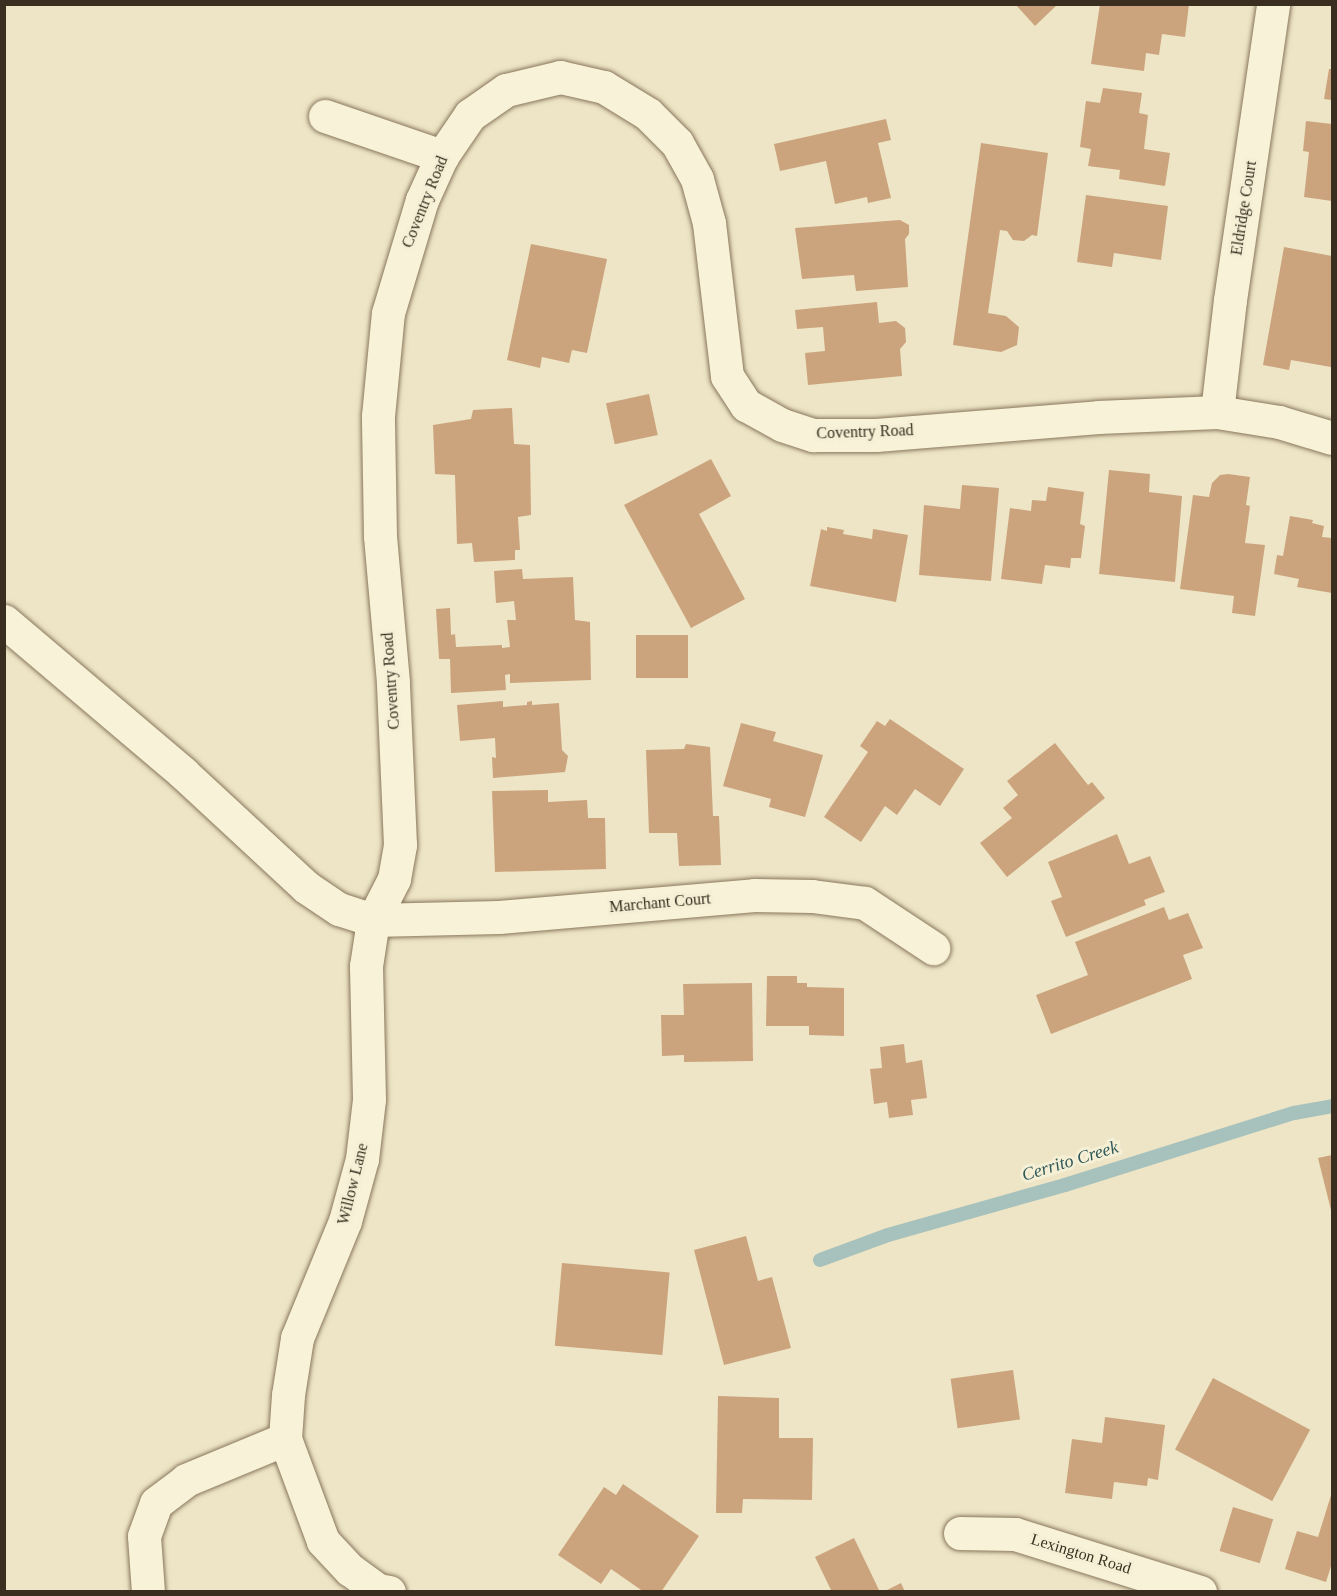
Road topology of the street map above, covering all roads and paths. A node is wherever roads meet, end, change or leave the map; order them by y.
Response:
1 (1273, 4) edge
2 (325, 116) dead end
3 (441, 156) junction
4 (1217, 412) junction
5 (1332, 438) edge
6 (4, 621) edge
7 (373, 920) junction
8 (933, 948) dead end
9 (285, 1439) junction
10 (960, 1533) dead end
11 (148, 1592) edge
12 (389, 1592) edge
13 (1200, 1592) edge

1 - 4 street, Eldridge Court
2 - 3 street
3 - 4 street, Coventry Road
3 - 7 street, Coventry Road
4 - 5 street, Coventry Road
6 - 7 street
7 - 8 street, Marchant Court
7 - 9 street, Willow Lane
9 - 11 street
9 - 12 street
10 - 13 street, Lexington Road

